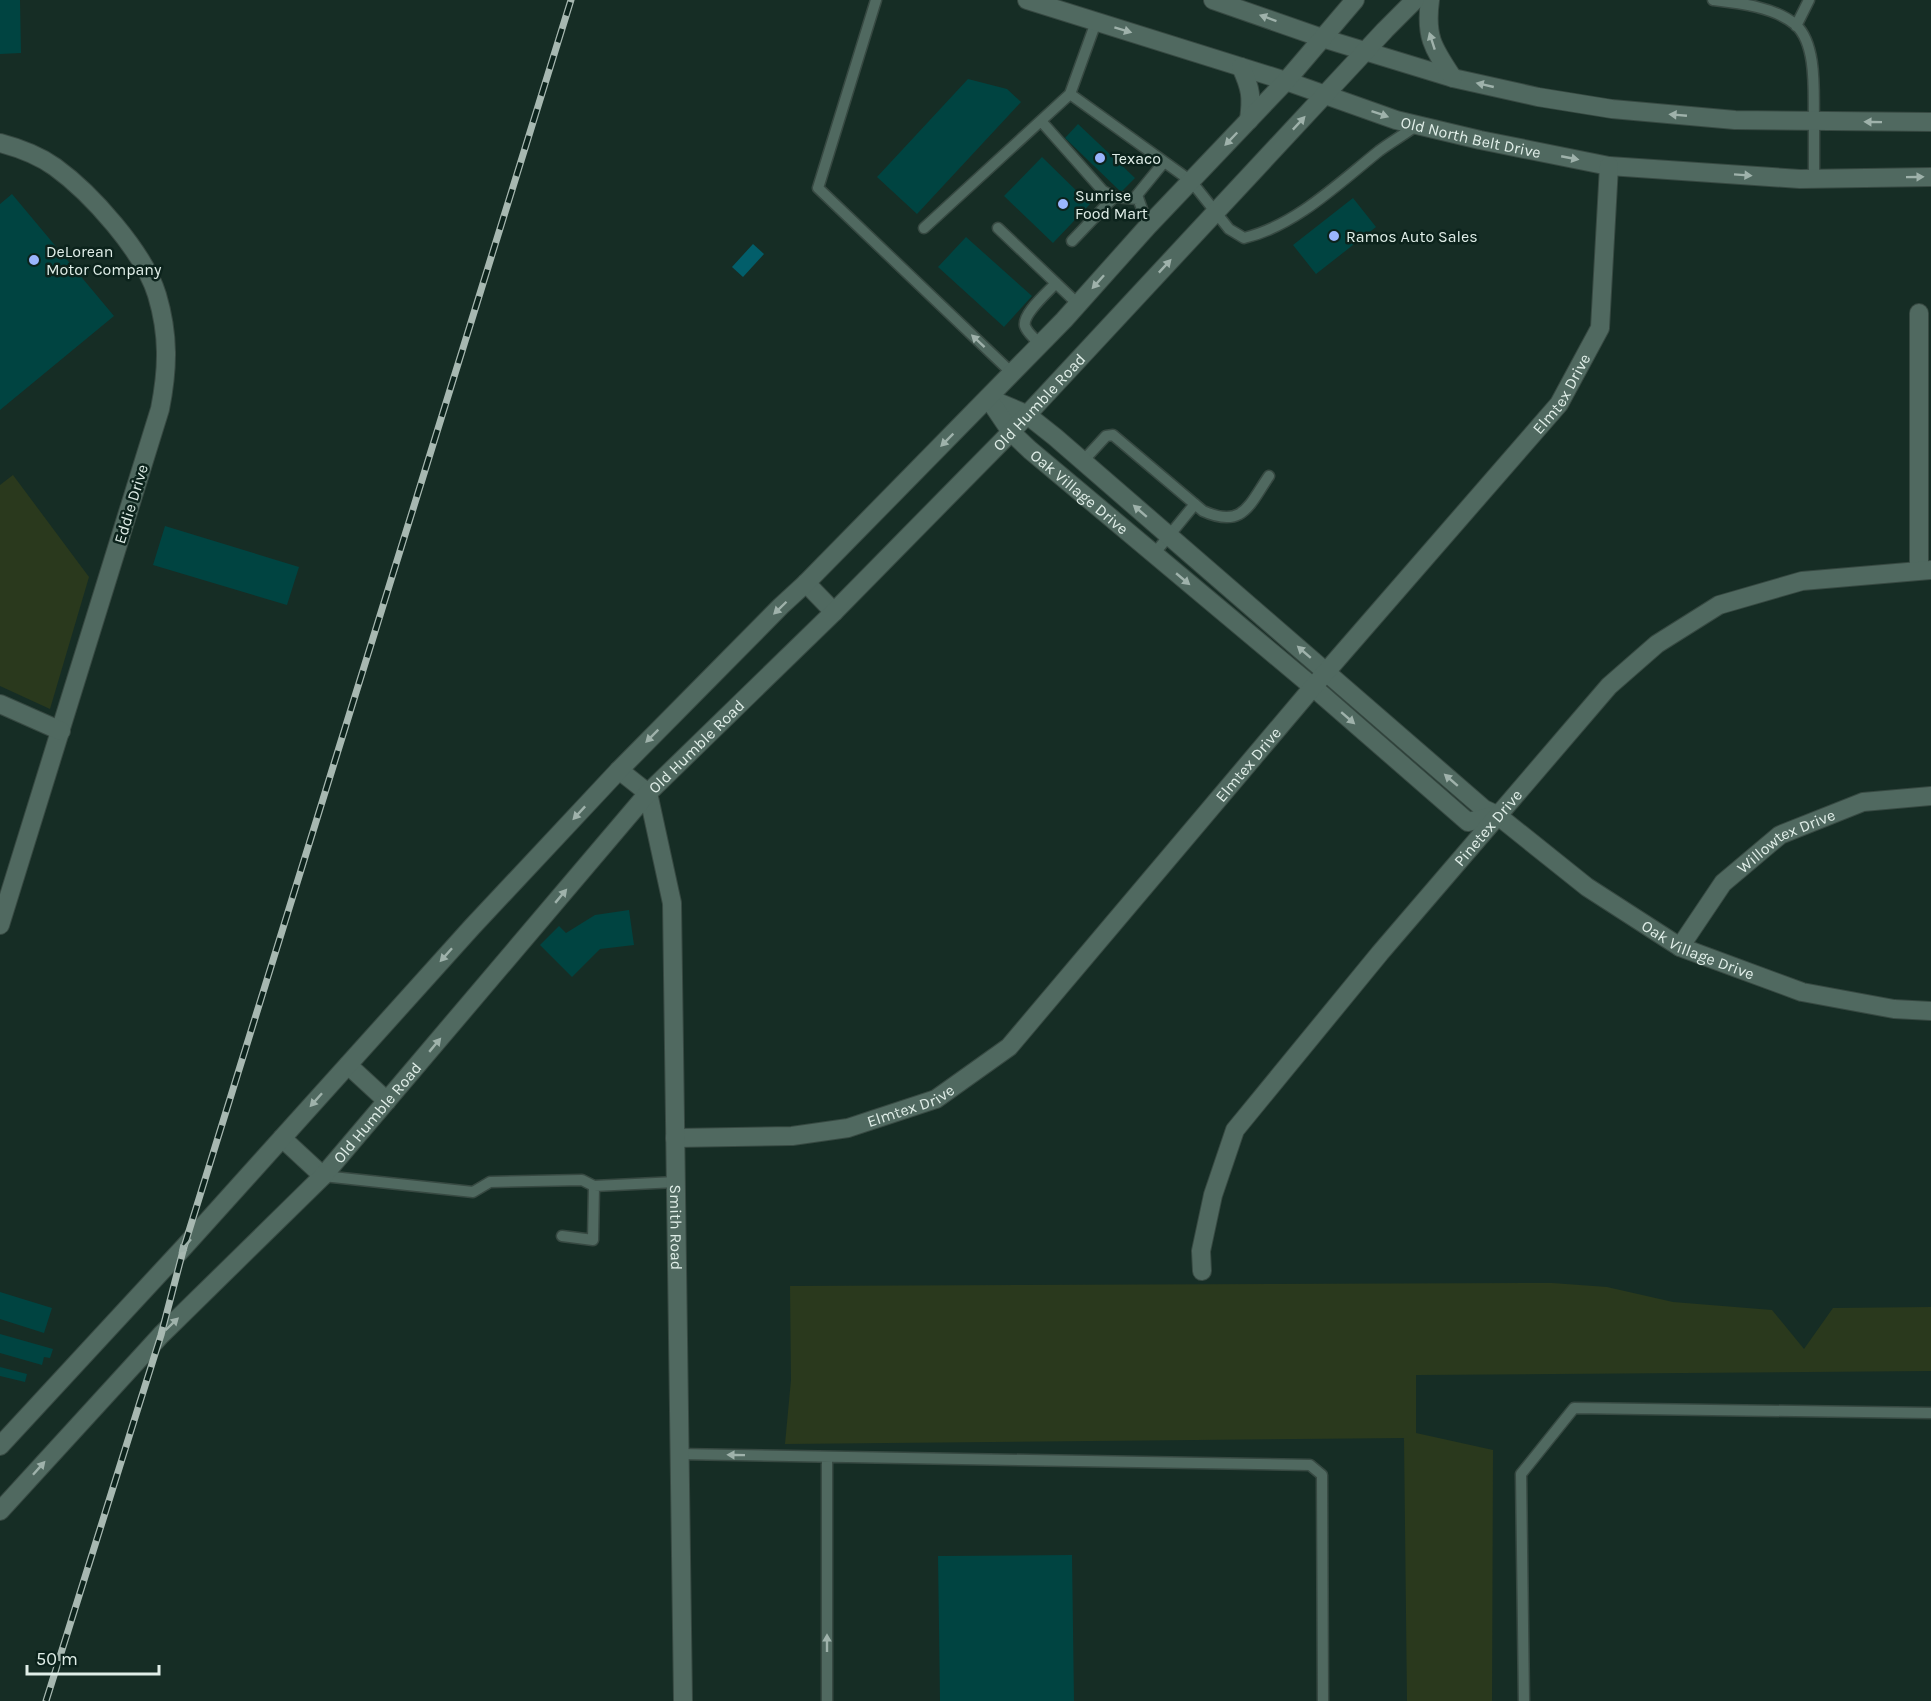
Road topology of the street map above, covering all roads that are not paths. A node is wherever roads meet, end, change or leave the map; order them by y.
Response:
1 (1027, 0) edge
2 (1213, 0) edge
3 (1355, 0) edge
4 (1415, 0) edge
5 (1430, 0) edge
6 (1713, 0) edge
7 (1809, 0) edge
8 (1746, 2) edge
9 (874, 4) edge
10 (1096, 22) junction
11 (1796, 26) junction
12 (1322, 38) junction
13 (1365, 51) junction
14 (1240, 67) junction
15 (1453, 78) junction
16 (1286, 81) junction
17 (1070, 94) junction
18 (1325, 95) junction
19 (1249, 120) junction
20 (1041, 121) junction
21 (1814, 121) junction
22 (1931, 122) edge
23 (1417, 125) junction
24 (0, 143) edge
25 (1164, 162) junction
26 (1609, 166) junction
27 (1931, 177) edge
28 (1815, 179) junction
29 (1191, 181) junction
30 (1114, 197) junction
31 (1138, 199) junction
32 (1216, 212) junction
33 (1149, 226) junction
34 (924, 228) dead end
35 (998, 228) dead end
36 (1072, 241) dead end
37 (1056, 283) junction
38 (1078, 304) junction
39 (1919, 313) dead end
40 (1041, 345) junction
41 (1013, 374) junction
42 (988, 398) junction
43 (1026, 414) junction
44 (1011, 432) junction
45 (1083, 461) junction
46 (1269, 476) dead end
47 (1195, 504) junction
48 (1169, 536) junction
49 (1154, 554) junction
50 (1925, 570) edge
51 (806, 583) junction
52 (834, 612) junction
53 (1326, 672) junction
54 (1313, 687) junction
55 (0, 704) edge
56 (61, 730) junction
57 (619, 770) junction
58 (648, 793) junction
59 (1931, 796) edge
60 (1497, 815) junction
61 (0, 925) edge
62 (1680, 947) junction
63 (1931, 1011) edge
64 (348, 1065) junction
65 (387, 1101) junction
66 (282, 1138) junction
67 (675, 1138) junction
68 (323, 1176) junction
69 (676, 1182) junction
70 (594, 1186) junction
71 (562, 1236) dead end
72 (1202, 1271) dead end
73 (1931, 1413) edge
74 (0, 1446) edge
75 (680, 1454) junction
76 (827, 1457) junction
77 (0, 1511) edge
78 (683, 1701) edge
79 (827, 1701) edge
80 (1323, 1701) edge
81 (1524, 1701) edge

1 - 10 street, Old North Belt Drive
12 -> 2 street
3 - 12 street
4 - 13 street, Old Humble Road
15 -> 5 street
6 - 8 lane
7 - 11 lane
8 - 11 lane
41 -> 9 lane
10 -> 14 street, Old North Belt Drive
10 - 17 lane
11 - 21 lane
12 - 13 street
12 - 16 street
13 - 15 street
13 - 18 street, Old Humble Road
14 - 16 street, Old North Belt Drive
14 - 19 street
21 -> 15 street
16 - 18 street, Old North Belt Drive
16 - 19 street
17 - 20 lane
17 - 25 lane
18 -> 23 street, Old North Belt Drive
32 -> 18 street, Old Humble Road
19 -> 29 street
20 - 30 lane
20 - 34 lane
22 -> 21 street
21 - 28 lane
23 -> 26 street, Old North Belt Drive
23 - 32 lane
24 - 56 street, Eddie Drive
25 - 29 lane
25 - 31 lane
26 -> 28 street, Old North Belt Drive
26 - 53 street, Elmtex Drive
28 -> 27 street, Old North Belt Drive
29 - 32 lane
29 - 33 street
30 - 31 lane
30 - 36 lane
31 - 33 lane
43 -> 32 street, Old Humble Road
33 -> 38 street
35 - 37 lane
37 - 38 lane
37 - 40 lane
38 - 40 street
39 - 50 street
40 - 41 street
41 - 42 street
42 - 43 street, Oak Village Drive
42 - 44 street, Oak Village Drive
42 -> 51 street
43 - 44 street, Old Humble Road
43 - 45 street, Oak Village Drive
44 - 49 street, Oak Village Drive
44 - 52 street, Old Humble Road
45 - 47 lane
48 -> 45 street, Oak Village Drive
46 - 47 lane
47 - 48 lane
48 - 49 lane
53 -> 48 street, Oak Village Drive
49 -> 54 street, Oak Village Drive
50 - 60 street, Pinetex Drive
51 - 52 street
51 -> 57 street
52 - 58 street, Old Humble Road
53 - 54 street, Elmtex Drive
60 -> 53 street, Oak Village Drive
54 -> 60 street, Oak Village Drive
54 - 67 street, Elmtex Drive
55 - 56 street
56 - 61 street, Eddie Drive
57 - 58 street
57 -> 64 street
65 -> 58 street, Old Humble Road
58 - 67 street, Smith Road
59 - 62 street, Willowtex Drive
60 - 62 street, Oak Village Drive
60 - 72 street, Pinetex Drive
62 - 63 street, Oak Village Drive
64 - 65 street
64 -> 66 street
65 - 68 street, Old Humble Road
66 - 68 street
66 -> 74 street
67 - 69 street, Smith Road
68 - 70 lane
77 -> 68 street, Old Humble Road
69 - 70 lane
69 - 75 street, Smith Road
70 - 71 lane
73 - 81 lane
76 -> 75 lane
75 - 78 street, Smith Road
79 -> 76 lane
76 - 80 lane

